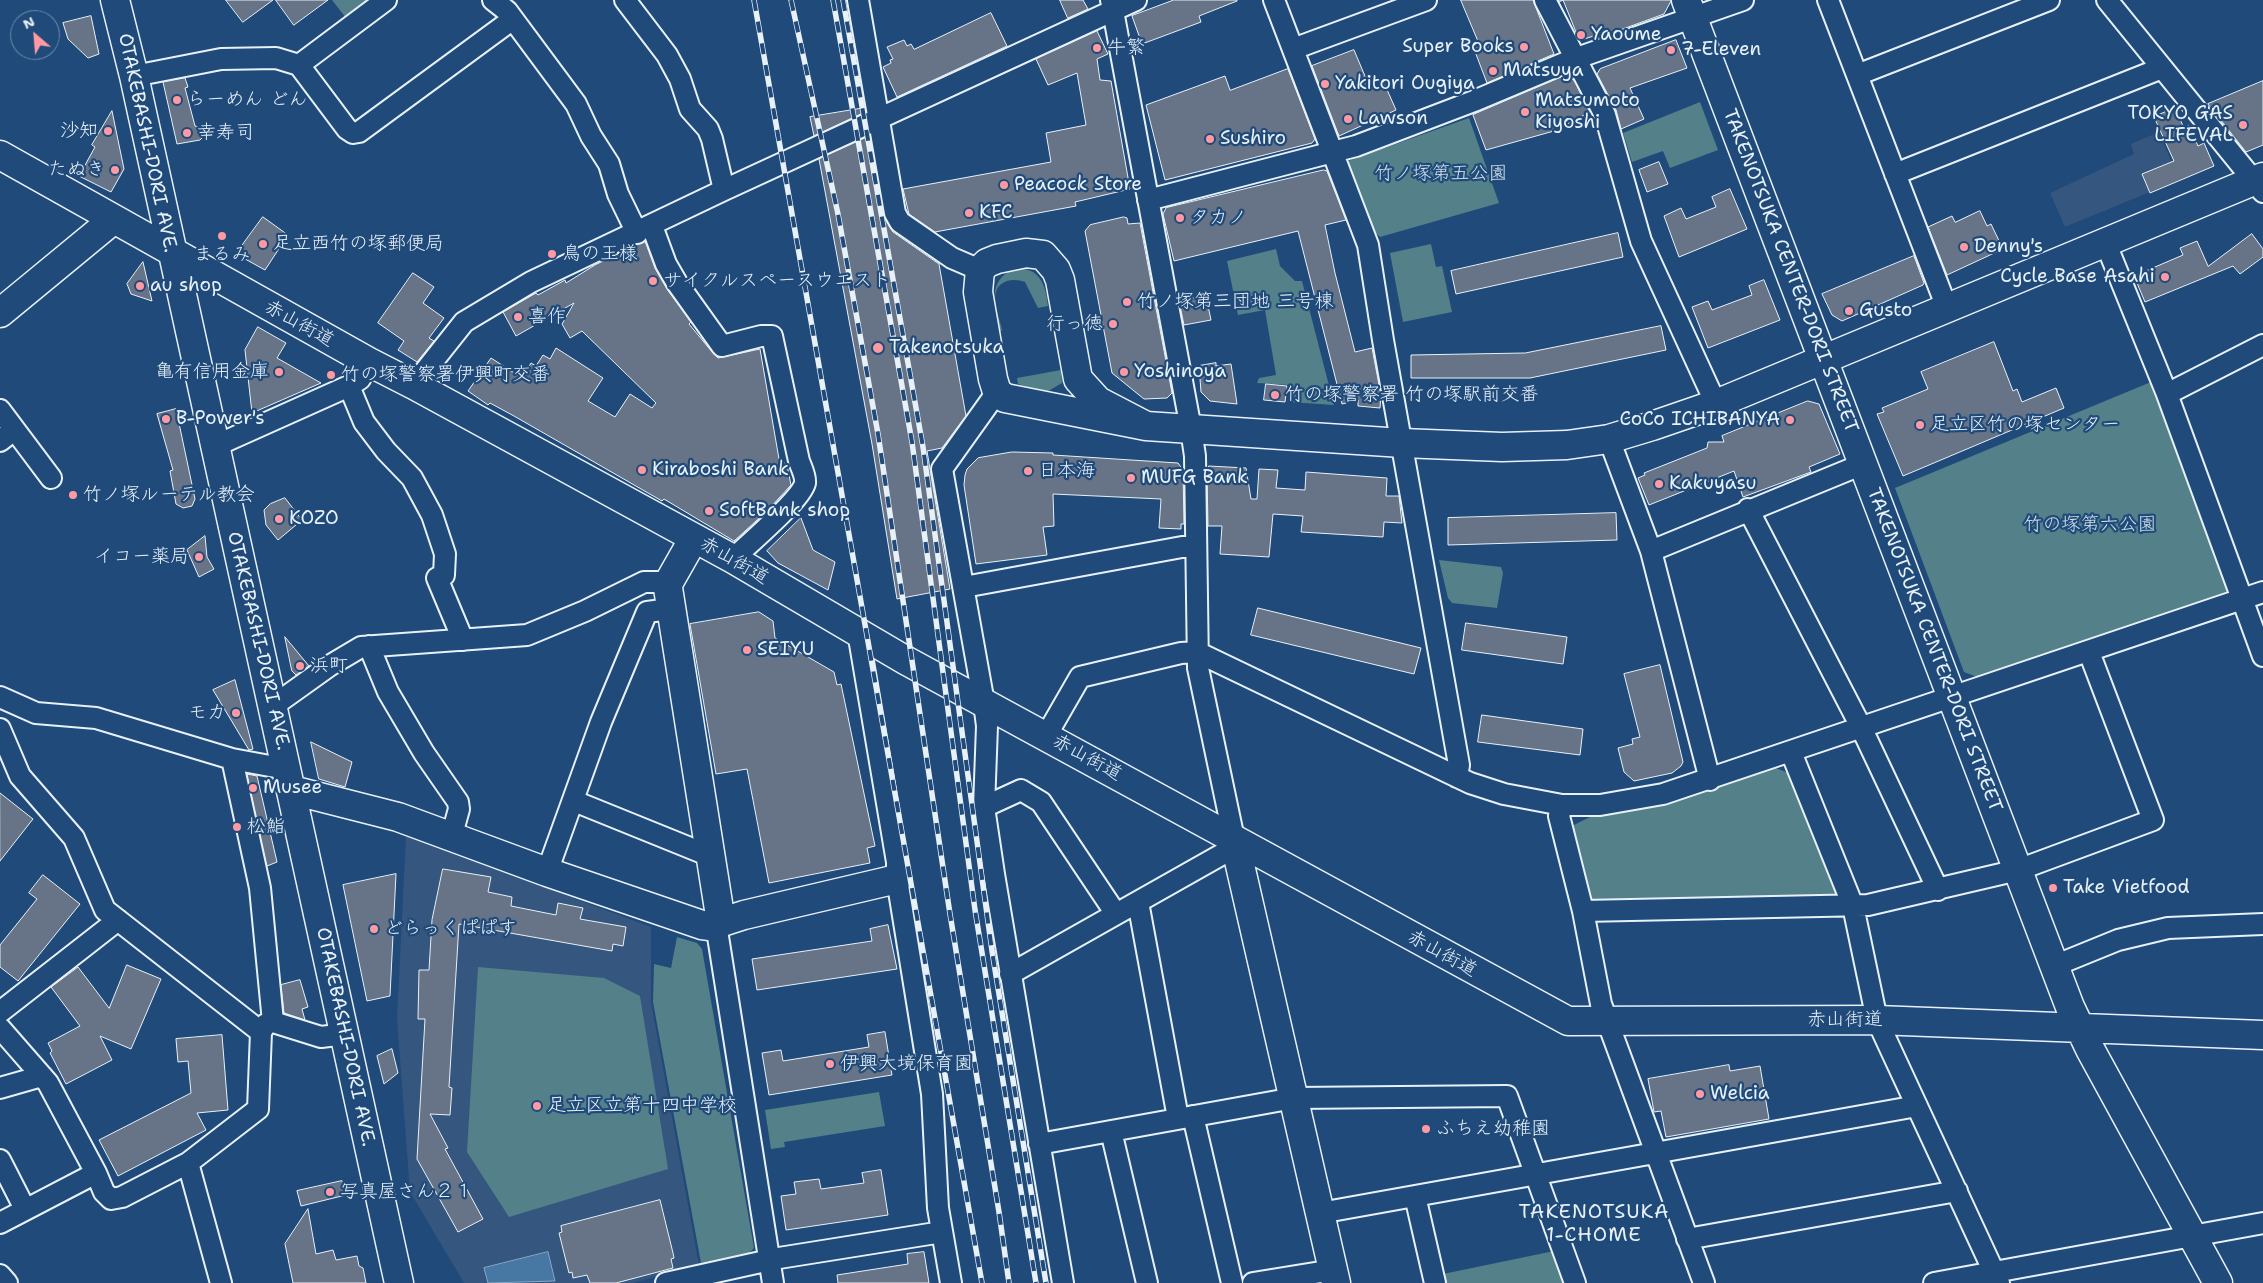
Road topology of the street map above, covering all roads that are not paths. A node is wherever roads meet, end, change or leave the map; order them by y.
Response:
1 (115, 0) edge
2 (386, 0) edge
3 (493, 0) edge
4 (625, 0) edge
5 (858, 0) edge
6 (1136, 0) edge
7 (1274, 0) edge
8 (1426, 0) edge
9 (1545, 0) edge
10 (1743, 0) edge
11 (1828, 0) edge
12 (2049, 0) edge
13 (2107, 0) edge
14 (1112, 6) edge
15 (1689, 8) edge
16 (513, 19) junction
17 (1293, 49) junction
18 (1574, 59) junction
19 (299, 65) junction
20 (2162, 68) junction
21 (1857, 74) junction
22 (134, 76) junction
23 (879, 118) junction
24 (1333, 154) junction
25 (0, 155) edge
26 (1895, 174) junction
27 (2260, 183) edge
28 (724, 190) junction
29 (1148, 200) junction
30 (114, 219) junction
31 (644, 229) junction
32 (2106, 244) junction
33 (171, 250) junction
34 (980, 270) junction
35 (1947, 308) junction
36 (0, 313) edge
37 (2262, 350) edge
38 (1824, 360) junction
39 (369, 362) junction
40 (1078, 379) junction
41 (414, 384) junction
42 (349, 386) junction
43 (997, 392) junction
44 (2167, 394) junction
45 (1716, 404) junction
46 (1046, 407) junction
47 (0, 410) edge
48 (1146, 426) junction
49 (1191, 429) junction
50 (7, 435) edge
51 (1609, 439) junction
52 (1402, 444) junction
53 (215, 446) junction
54 (1863, 464) junction
55 (52, 478) dead end
56 (1748, 510) junction
57 (694, 538) junction
58 (1195, 547) junction
59 (1651, 551) junction
60 (733, 559) junction
61 (669, 582) junction
62 (964, 587) junction
63 (2263, 592) edge
64 (2242, 600) junction
65 (670, 609) junction
66 (858, 632) junction
67 (463, 640) junction
68 (369, 646) junction
69 (1197, 652) junction
70 (2089, 652) junction
71 (2263, 656) edge
72 (1952, 695) junction
73 (0, 697) edge
74 (984, 702) junction
75 (273, 706) junction
76 (1861, 727) junction
77 (0, 729) edge
78 (1046, 736) junction
79 (1790, 752) junction
80 (232, 759) junction
81 (1457, 777) junction
82 (289, 779) junction
83 (1710, 780) junction
84 (574, 801) junction
85 (1562, 805) junction
86 (984, 807) junction
87 (451, 838) junction
88 (1234, 843) junction
89 (710, 856) junction
90 (2018, 870) junction
91 (547, 872) junction
92 (897, 879) junction
93 (1938, 890) junction
94 (1138, 902) junction
95 (1853, 906) junction
96 (1582, 911) junction
97 (1116, 914) junction
98 (118, 920) junction
99 (718, 923) junction
100 (2263, 924) edge
101 (2054, 966) junction
102 (1010, 974) junction
103 (0, 1012) edge
104 (1877, 1020) junction
105 (1607, 1021) junction
106 (267, 1027) junction
107 (0, 1028) edge
108 (2080, 1028) junction
109 (344, 1034) junction
110 (2263, 1035) edge
111 (42, 1076) junction
112 (0, 1088) edge
113 (1294, 1098) junction
114 (1917, 1106) junction
115 (1186, 1117) junction
116 (1111, 1131) junction
117 (1039, 1144) junction
118 (1654, 1154) junction
119 (0, 1160) edge
120 (188, 1163) junction
121 (96, 1173) junction
122 (1534, 1174) junction
123 (1956, 1191) junction
124 (1415, 1196) junction
125 (25, 1209) junction
126 (1320, 1213) junction
127 (0, 1223) edge
128 (2263, 1223) edge
129 (942, 1232) junction
130 (2193, 1237) junction
131 (1687, 1239) junction
132 (769, 1260) junction
133 (0, 1276) edge
134 (1334, 1276) edge
135 (1998, 1277) edge
136 (7, 1283) edge
137 (221, 1283) edge
138 (399, 1283) edge
139 (666, 1283) edge
140 (773, 1283) edge
141 (951, 1283) edge
142 (1063, 1283) edge
143 (1147, 1283) edge
144 (1232, 1283) edge
145 (1253, 1283) edge
146 (1435, 1283) edge
147 (1575, 1283) edge
148 (1704, 1283) edge
149 (1934, 1283) edge
150 (2218, 1283) edge

1 - 22 street, OTAKEBASHI-DORI AVE.
2 - 19 street
3 - 16 street
4 - 28 street
5 - 23 street
6 - 14 street
7 - 17 street
8 - 17 street
9 - 18 street
10 - 15 street
11 - 21 street
12 - 21 street
13 - 20 street
14 - 23 street
14 - 29 street
15 - 18 street
15 - 38 street, TAKENOTSUKA CENTER-DORI STREET
16 - 19 street
16 - 31 street
17 - 24 street
18 - 24 street
18 - 45 street
19 - 22 street
20 - 26 street
20 - 27 street
21 - 26 street
22 - 33 street, OTAKEBASHI-DORI AVE.
23 - 28 street
23 - 34 street
24 - 29 street
24 - 52 street
25 - 30 street, 赤山街道
26 - 35 street
27 - 32 street
28 - 31 street
29 - 49 street
30 - 33 street, 赤山街道
30 - 36 street
31 - 41 street
31 - 60 street
32 - 35 street
32 - 44 street
33 - 39 street, 赤山街道
33 - 53 street, OTAKEBASHI-DORI AVE.
34 - 40 street
34 - 43 street
35 - 38 street
37 - 44 street
38 - 45 street
38 - 54 street, TAKENOTSUKA CENTER-DORI STREET
39 - 41 street, 赤山街道
39 - 42 street
40 - 46 street
40 - 48 street
41 - 57 street, 赤山街道
42 - 53 street
42 - 67 street
43 - 46 street
43 - 62 street
44 - 64 street
45 - 51 street
46 - 48 street
47 - 50 street
48 - 49 street
49 - 52 street
49 - 58 street
50 - 55 street
51 - 52 street
51 - 59 street
52 - 81 street
53 - 75 street, OTAKEBASHI-DORI AVE.
54 - 56 street
54 - 72 street, TAKENOTSUKA CENTER-DORI STREET
56 - 59 street
56 - 76 street
57 - 60 street, 赤山街道
57 - 61 street
58 - 62 street
58 - 69 street
59 - 83 street
60 - 66 street, 赤山街道
61 - 65 street
61 - 67 street
62 - 74 street
63 - 64 street
64 - 70 street
64 - 71 street
65 - 84 street
65 - 89 street
66 - 74 street, 赤山街道
66 - 92 street
67 - 68 street
68 - 75 street
68 - 87 street
69 - 78 street
69 - 81 street
69 - 88 street
70 - 72 street
70 - 90 street
72 - 76 street
72 - 90 street, TAKENOTSUKA CENTER-DORI STREET
73 - 80 street
74 - 78 street, 赤山街道
74 - 86 street
75 - 82 street, OTAKEBASHI-DORI AVE.
76 - 79 street
76 - 93 street
77 - 98 street
78 - 88 street, 赤山街道
79 - 83 street
79 - 95 street
80 - 82 street
80 - 106 street
81 - 85 street
82 - 87 street
82 - 109 street, OTAKEBASHI-DORI AVE.
83 - 85 street
84 - 89 street
84 - 91 street
85 - 96 street
86 - 97 street
86 - 102 street
87 - 91 street
88 - 94 street
88 - 105 street, 赤山街道
88 - 113 street
89 - 99 street
90 - 93 street
90 - 101 street, TAKENOTSUKA CENTER-DORI STREET
91 - 99 street
92 - 99 street
92 - 129 street
93 - 95 street
94 - 97 street
94 - 115 street
95 - 96 street
95 - 104 street
96 - 105 street
97 - 102 street
98 - 103 street
98 - 106 street
99 - 132 street
100 - 101 street
101 - 108 street, TAKENOTSUKA CENTER-DORI STREET
102 - 117 street
104 - 105 street, 赤山街道
104 - 108 street, 赤山街道
104 - 114 street
105 - 118 street
106 - 109 street
106 - 120 street
107 - 111 street
108 - 110 street, 赤山街道
108 - 130 street, TAKENOTSUKA CENTER-DORI STREET
109 - 138 street, OTAKEBASHI-DORI AVE.
111 - 112 street
111 - 121 street
113 - 115 street
113 - 122 street
113 - 126 street
114 - 118 street
114 - 123 street
115 - 116 street
115 - 144 street
116 - 117 street
116 - 143 street
117 - 142 street
118 - 122 street
118 - 131 street
119 - 125 street
120 - 121 street
120 - 137 street
121 - 125 street
122 - 124 street
122 - 147 street
123 - 131 street
123 - 135 street
124 - 126 street
124 - 146 street
125 - 127 street
126 - 134 street
128 - 130 street
129 - 132 street
129 - 141 street
130 - 135 street
130 - 150 street, TAKENOTSUKA CENTER-DORI STREET
131 - 148 street
132 - 139 street
132 - 140 street
133 - 136 street
134 - 145 street
135 - 149 street

